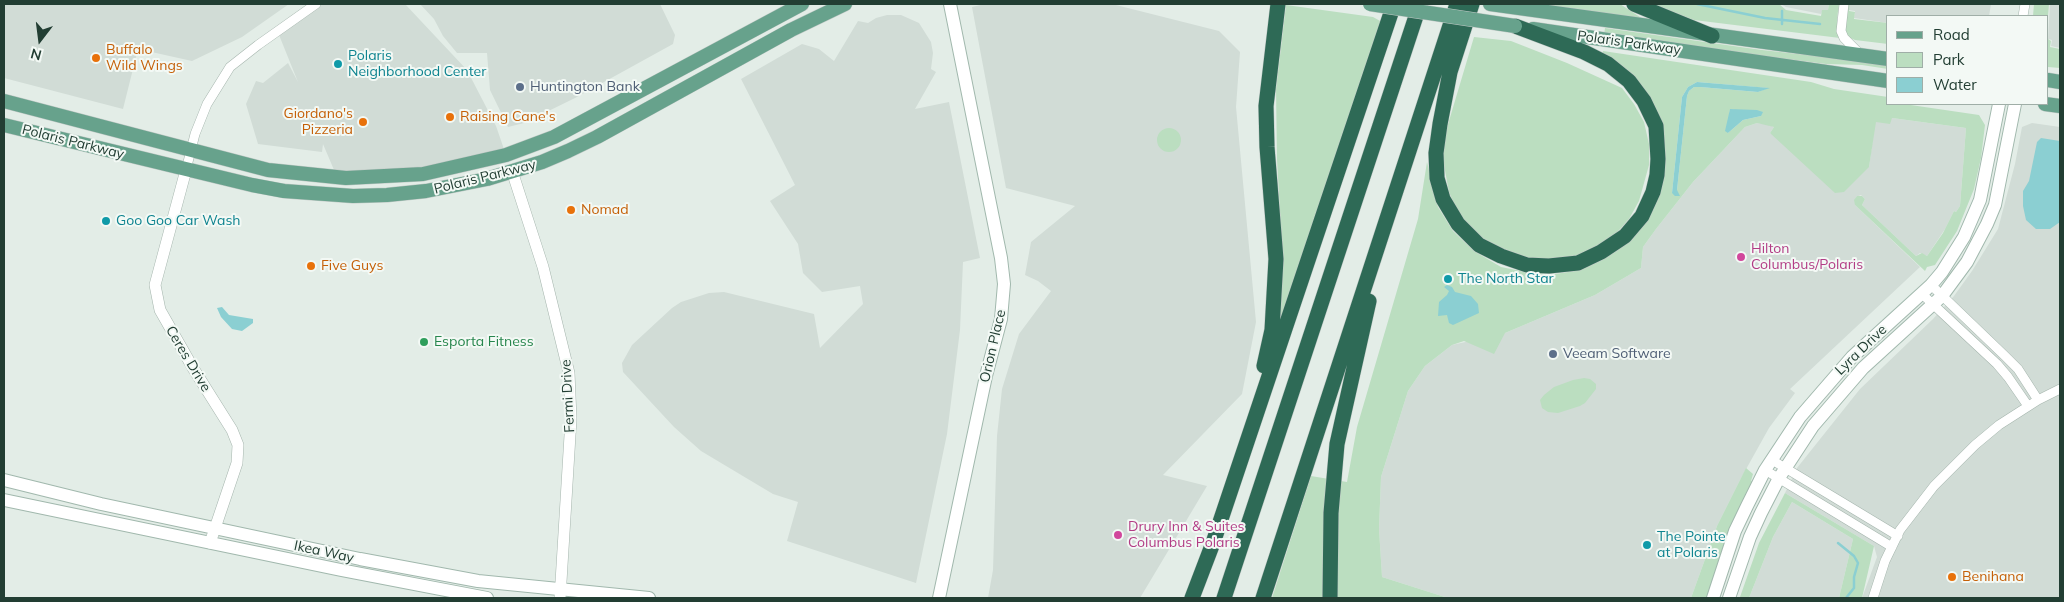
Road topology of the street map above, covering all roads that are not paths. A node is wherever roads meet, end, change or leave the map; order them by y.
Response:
1 (316, 4) edge
2 (802, 4) edge
3 (845, 4) edge
4 (950, 4) edge
5 (1278, 4) edge
6 (1370, 4) edge
7 (1394, 4) edge
8 (1420, 4) edge
9 (1457, 4) edge
10 (1472, 4) edge
11 (1490, 4) edge
12 (1634, 4) edge
13 (1844, 4) edge
14 (1515, 26) junction
15 (1712, 36) junction
16 (1862, 56) junction
17 (1886, 59) edge
18 (1886, 80) edge
19 (4, 101) edge
20 (1999, 105) edge
21 (2015, 105) edge
22 (4, 125) edge
23 (192, 151) junction
24 (186, 170) junction
25 (512, 171) junction
26 (1387, 221) junction
27 (1926, 289) junction
28 (1938, 300) junction
29 (2060, 389) edge
30 (2038, 400) junction
31 (2028, 406) junction
32 (1252, 426) junction
33 (1768, 465) junction
34 (1782, 473) junction
35 (4, 480) edge
36 (4, 500) edge
37 (214, 529) junction
38 (1898, 536) junction
39 (210, 543) junction
40 (1892, 546) junction
41 (560, 594) edge
42 (487, 598) edge
43 (649, 598) edge
44 (939, 598) edge
45 (1192, 598) edge
46 (1224, 598) edge
47 (1263, 598) edge
48 (1330, 598) edge
49 (1713, 598) edge
50 (1729, 598) edge
51 (1872, 598) edge

1 - 23 street
2 - 23 main road, Polaris Parkway
3 - 25 main road, Polaris Parkway
4 - 44 main road, Orion Place
5 - 32 highway
6 - 14 main road, Polaris Parkway, bridge
7 - 32 highway
8 - 46 highway
9 - 26 highway
10 - 14 highway
11 - 15 main road, Polaris Parkway
12 - 15 highway
13 - 16 street
14 - 18 main road, Polaris Parkway
15 - 16 main road, Polaris Parkway
16 - 17 main road, Polaris Parkway
19 - 23 main road, Polaris Parkway
20 - 27 main road, Lyra Drive
21 - 28 main road, Lyra Drive
22 - 24 main road, Polaris Parkway
23 - 24 street
24 - 25 main road, Polaris Parkway
24 - 37 street, Ceres Drive
25 - 41 street, Fermi Drive
26 - 47 highway
26 - 48 highway
27 - 28 street
27 - 33 main road, Lyra Drive
28 - 30 street
28 - 31 street
28 - 34 main road, Lyra Drive
29 - 30 street
30 - 31 street
31 - 38 street
32 - 45 highway
33 - 34 street
33 - 49 main road, Lyra Drive
34 - 38 street
34 - 40 street
34 - 50 main road, Lyra Drive
35 - 37 main road, Ikea Way
36 - 39 main road, Ikea Way
37 - 39 street, Ceres Drive
37 - 41 main road, Ikea Way
38 - 40 street
39 - 42 main road, Ikea Way
40 - 51 street
41 - 43 main road, Ikea Way

